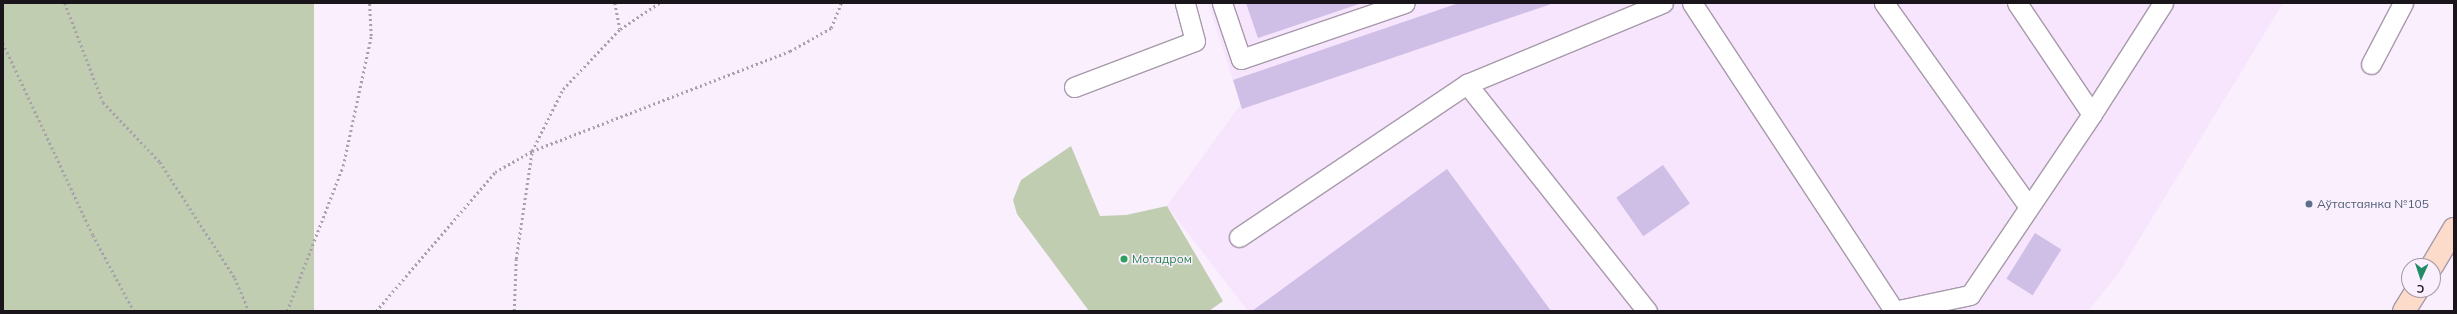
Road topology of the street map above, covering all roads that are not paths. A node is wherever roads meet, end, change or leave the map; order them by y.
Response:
1 (1185, 3) edge
2 (1222, 3) edge
3 (1405, 3) edge
4 (1663, 3) edge
5 (1692, 3) edge
6 (1884, 3) edge
7 (2017, 3) edge
8 (2162, 3) edge
9 (2403, 3) edge
10 (2371, 64) dead end
11 (1467, 84) junction
12 (1074, 87) dead end
13 (2092, 114) junction
14 (2029, 207) junction
15 (2454, 229) edge
16 (1239, 237) dead end
17 (2437, 258) edge
18 (2412, 298) edge
19 (1647, 311) edge
20 (1894, 311) edge
21 (2404, 311) edge

1 - 12 lane
2 - 3 lane
4 - 11 lane
5 - 20 lane
6 - 14 lane
7 - 13 lane
8 - 13 lane
9 - 10 lane
11 - 16 lane
11 - 19 lane
13 - 14 lane
14 - 20 lane
15 - 17 main road
18 - 21 main road

